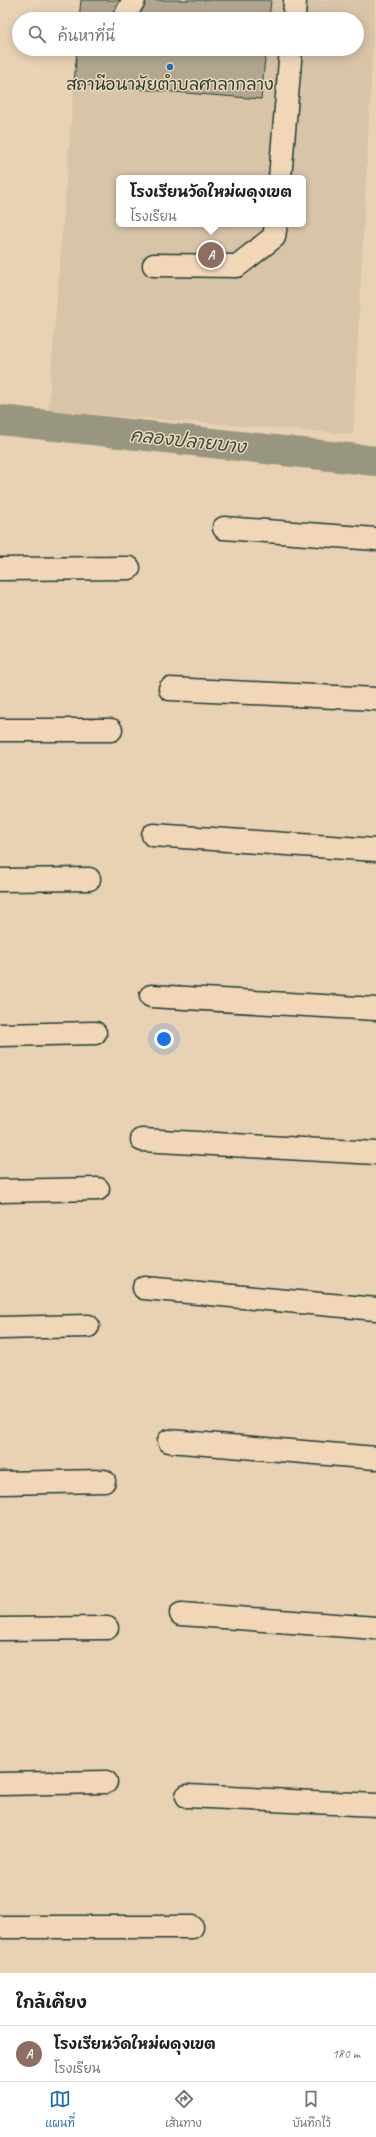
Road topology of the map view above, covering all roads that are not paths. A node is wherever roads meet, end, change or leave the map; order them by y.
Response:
1 (134, 0) edge
2 (295, 0) edge
3 (127, 12) edge
4 (294, 12) edge
5 (290, 56) edge
6 (280, 175) edge
7 (276, 227) edge
8 (154, 265) dead end
9 (224, 528) dead end
10 (376, 539) edge
11 (129, 568) dead end
12 (0, 569) edge
13 (170, 689) dead end
14 (376, 699) edge
15 (0, 730) edge
16 (111, 730) dead end
17 (153, 835) dead end
18 (376, 850) edge
19 (89, 879) dead end
20 (0, 880) edge
21 (151, 996) dead end
22 (376, 1009) edge
23 (95, 1033) dead end
24 (0, 1036) edge
25 (142, 1140) dead end
26 (376, 1153) edge
27 (98, 1189) dead end
28 (0, 1191) edge
29 (144, 1288) dead end
30 (376, 1309) edge
31 (88, 1326) dead end
32 (0, 1328) edge
33 (169, 1441) dead end
34 (376, 1458) edge
35 (104, 1481) dead end
36 (0, 1483) edge
37 (181, 1614) dead end
38 (107, 1628) dead end
39 (376, 1628) edge
40 (0, 1629) edge
41 (106, 1782) dead end
42 (0, 1784) edge
43 (187, 1796) dead end
44 (376, 1805) edge
45 (0, 1927) edge
46 (192, 1927) dead end

1 - 3 street
2 - 4 street
5 - 6 street
7 - 8 street
9 - 10 street
11 - 12 street
13 - 14 street
15 - 16 street
17 - 18 street
19 - 20 street
21 - 22 street
23 - 24 street
25 - 26 street
27 - 28 street
29 - 30 street
31 - 32 street
33 - 34 street
35 - 36 street
37 - 39 street
38 - 40 street
41 - 42 street
43 - 44 street
45 - 46 street

